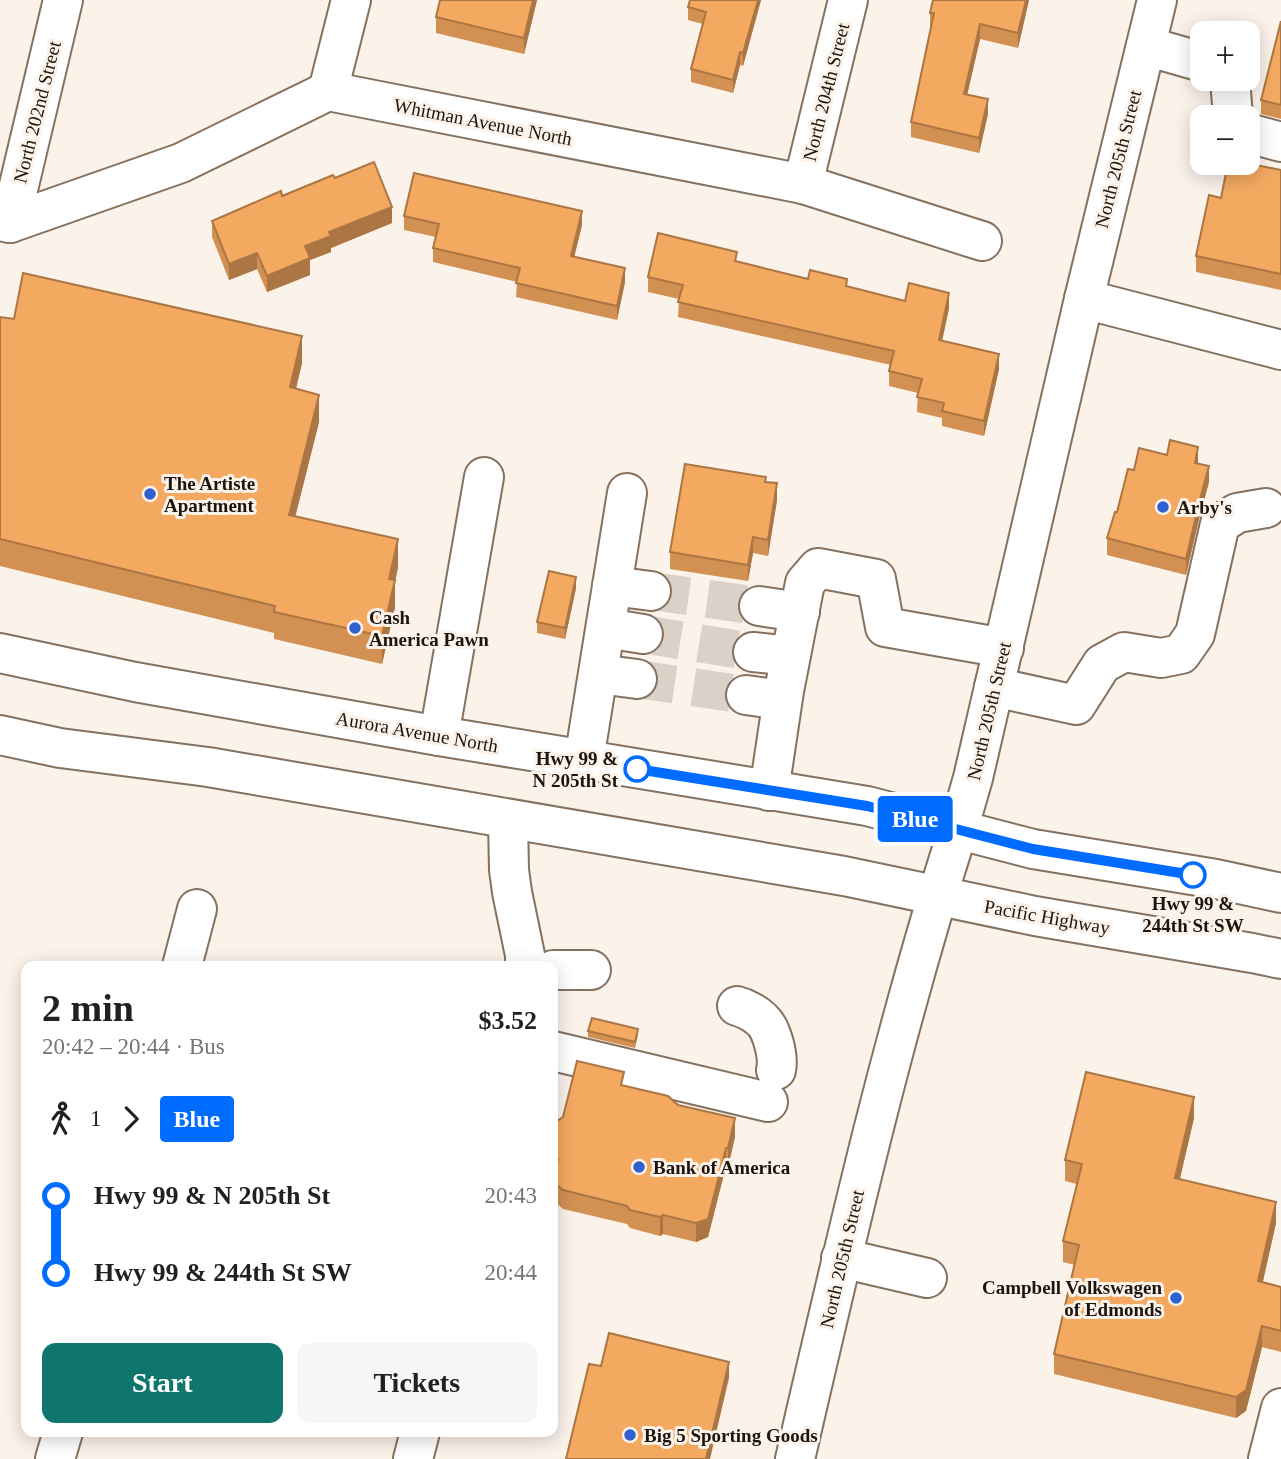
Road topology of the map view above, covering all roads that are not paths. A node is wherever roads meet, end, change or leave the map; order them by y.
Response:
1 (64, 0) edge
2 (351, 0) edge
3 (848, 0) edge
4 (1157, 0) edge
5 (1146, 46) junction
6 (1190, 59) edge
7 (328, 91) junction
8 (1260, 136) edge
9 (1281, 142) edge
10 (803, 184) junction
11 (5, 222) edge
12 (982, 241) dead end
13 (1084, 299) junction
14 (1281, 350) edge
15 (484, 477) dead end
16 (627, 493) dead end
17 (1266, 508) dead end
18 (612, 586) junction
19 (651, 591) tunnel mouth
20 (759, 606) tunnel mouth
21 (800, 612) junction
22 (606, 628) junction
23 (643, 634) tunnel mouth
24 (1004, 648) junction
25 (0, 653) edge
26 (599, 674) junction
27 (637, 679) tunnel mouth
28 (994, 687) junction
29 (0, 734) edge
30 (439, 736) junction
31 (584, 760) junction
32 (769, 791) junction
33 (508, 819) junction
34 (958, 830) junction
35 (1281, 893) edge
36 (937, 896) junction
37 (197, 909) dead end
38 (1281, 959) edge
39 (184, 961) edge
40 (525, 961) edge
41 (558, 970) edge
42 (591, 970) dead end
43 (737, 1006) dead end
44 (558, 1052) edge
45 (841, 1258) junction
46 (927, 1278) dead end
47 (1281, 1408) edge
48 (62, 1437) edge
49 (419, 1437) edge
50 (55, 1459) edge
51 (413, 1459) edge
52 (795, 1459) edge
53 (1268, 1459) edge

1 - 11 main road, North 202nd Street
2 - 7 main road
3 - 10 main road, North 204th Street
4 - 5 main road, North 205th Street
5 - 6 main road
5 - 13 main road, North 205th Street
7 - 10 main road, Whitman Avenue North
7 - 11 main road
8 - 9 main road
10 - 12 main road, Whitman Avenue North
13 - 14 main road
13 - 24 main road, North 205th Street
15 - 30 main road
16 - 18 main road
17 - 28 main road
18 - 19 main road
18 - 22 main road
20 - 21 main road
21 - 24 main road
21 - 32 main road
22 - 23 main road
22 - 26 main road
24 - 28 main road, North 205th Street
25 - 30 main road, Aurora Avenue North
26 - 27 main road
26 - 31 main road
28 - 34 main road, North 205th Street
29 - 33 main road
30 - 31 main road, Aurora Avenue North
31 - 32 main road, Aurora Avenue North
32 - 34 main road, Aurora Avenue North
33 - 36 main road
33 - 40 main road
34 - 35 main road
34 - 36 main road, North 205th Street
36 - 38 main road, Pacific Highway
36 - 45 main road, North 205th Street
37 - 39 main road
41 - 42 main road
43 - 44 main road
45 - 46 main road
45 - 52 main road, North 205th Street
47 - 53 main road
48 - 50 main road
49 - 51 main road

